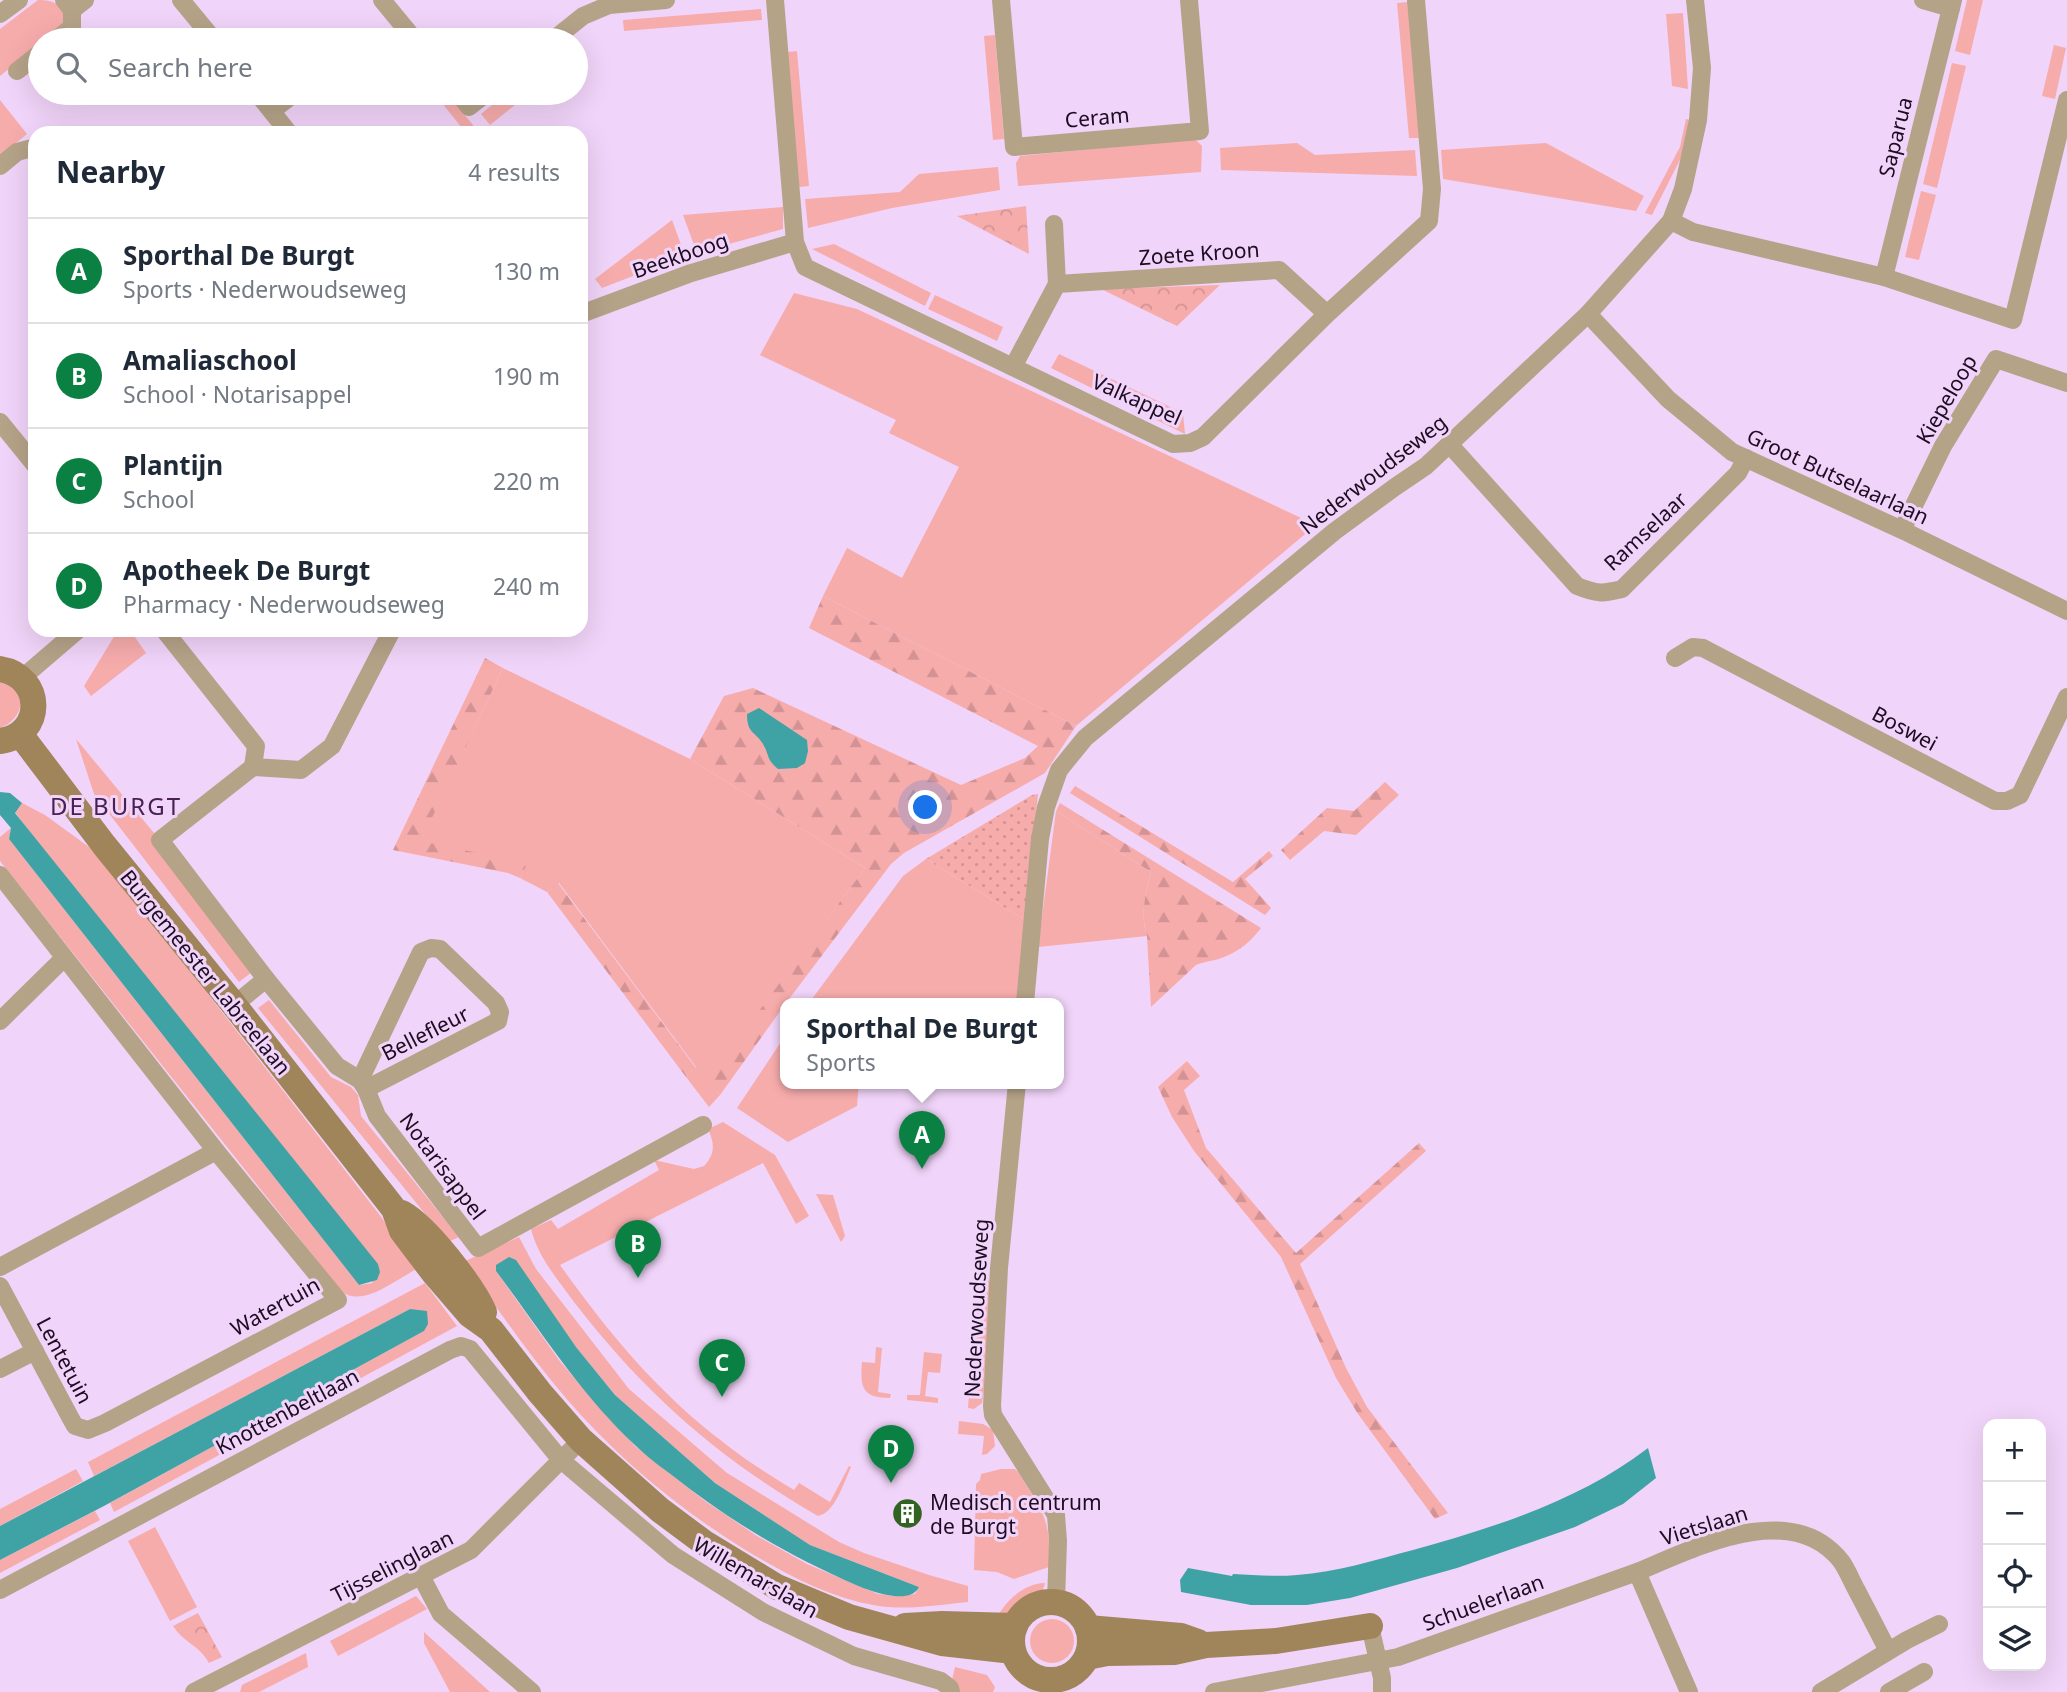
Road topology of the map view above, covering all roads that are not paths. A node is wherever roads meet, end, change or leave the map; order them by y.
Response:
1 (19, 0) edge
2 (181, 0) edge
3 (382, 0) edge
4 (666, 0) edge
5 (775, 0) edge
6 (1001, 0) edge
7 (1189, 0) edge
8 (1416, 0) edge
9 (1695, 0) edge
10 (1923, 0) edge
11 (74, 3) edge
12 (1952, 4) edge
13 (0, 14) edge
14 (71, 28) edge
15 (204, 28) edge
16 (405, 28) edge
17 (568, 28) edge
18 (28, 62) edge
19 (17, 71) dead end
20 (2067, 100) edge
21 (267, 105) edge
22 (280, 105) edge
23 (272, 111) junction
24 (284, 126) edge
25 (28, 149) edge
26 (0, 166) edge
27 (1671, 221) junction
28 (1054, 224) dead end
29 (794, 242) junction
30 (1884, 277) junction
31 (1057, 284) junction
32 (588, 311) edge
33 (1327, 314) junction
34 (1588, 314) junction
35 (1013, 366) junction
36 (2067, 383) edge
37 (0, 422) edge
38 (1450, 445) junction
39 (28, 456) edge
40 (1746, 458) junction
41 (1902, 530) junction
42 (2067, 611) edge
43 (67, 637) edge
44 (170, 637) edge
45 (388, 637) edge
46 (1675, 658) dead end
47 (11, 674) edge
48 (2067, 697) edge
49 (10, 738) edge
50 (253, 767) junction
51 (0, 875) edge
52 (64, 958) junction
53 (266, 979) junction
54 (1025, 998) edge
55 (234, 1005) junction
56 (0, 1021) edge
57 (363, 1085) junction
58 (1016, 1089) edge
59 (703, 1125) dead end
60 (216, 1151) junction
61 (0, 1267) edge
62 (0, 1286) edge
63 (35, 1350) junction
64 (0, 1369) edge
65 (106, 1423) joint
66 (582, 1440) junction
67 (561, 1460) junction
68 (1637, 1572) junction
69 (421, 1576) junction
70 (0, 1590) edge
71 (1056, 1602) junction
72 (1939, 1624) dead end
73 (1370, 1626) joint
74 (1088, 1628) junction
75 (1206, 1645) junction
76 (1888, 1651) junction
77 (1087, 1657) junction
78 (1019, 1660) edge
79 (1378, 1661) junction
80 (1924, 1672) dead end
81 (1052, 1686) edge
82 (217, 1687) edge
83 (194, 1692) edge
84 (532, 1692) edge
85 (951, 1692) edge
86 (1214, 1692) edge
87 (1382, 1692) edge
88 (1689, 1692) edge
89 (1821, 1692) edge
90 (1889, 1692) edge

1 - 13 street
2 - 15 street
3 - 16 street
4 - 17 street
5 - 29 street
6 - 7 street, Ceram
8 - 33 street, Valkappel
9 - 27 street
10 - 12 street, Saparua
11 - 14 street
12 - 30 street, Saparua
18 - 19 street
20 - 30 street
21 - 23 street
22 - 23 street
23 - 24 street
25 - 26 street
27 - 30 street
27 - 34 street, Nederwoudseweg
28 - 31 street
29 - 32 street, Beekboog
29 - 35 street, Valkappel
31 - 33 street, Zoete Kroon
31 - 35 street
33 - 35 street, Valkappel
34 - 38 street, Nederwoudseweg
34 - 40 street, Groot Butselaarlaan
36 - 41 street, Kiepeloop
37 - 39 street
38 - 40 street, Ramselaar
38 - 54 street, Nederwoudseweg
40 - 41 street, Groot Butselaarlaan
41 - 42 street, Groot Butselaarlaan
43 - 47 street
44 - 50 street
45 - 50 street
46 - 48 street, Boswei
47 - 49 street
49 - 55 street, Burgemeester Labreelaan
50 - 53 street, Notarisappel
51 - 52 street, Watertuin
52 - 56 street
52 - 60 street, Watertuin
53 - 55 street
53 - 57 street, Notarisappel
55 - 66 street, Burgemeester Labreelaan
57 - 57 street, Bellefleur
57 - 59 street, Notarisappel
58 - 71 street, Nederwoudseweg
60 - 61 street
60 - 65 street, Watertuin
62 - 63 street, Lentetuin
63 - 64 street
63 - 65 street, Lentetuin
66 - 67 street, Tijsselinglaan
66 - 78 street, Burgemeester Labreelaan
67 - 69 street, Tijsselinglaan
67 - 70 street, Knottenbeltlaan
67 - 85 street, Willemarslaan
68 - 76 street, Vietslaan
68 - 79 street, Schuelerlaan
68 - 88 street
69 - 82 street, Tijsselinglaan
69 - 84 street
71 - 74 street
71 - 78 street
72 - 76 street
73 - 75 street
73 - 79 street
74 - 75 street
74 - 77 street
75 - 77 street
76 - 89 street
77 - 81 street
78 - 81 street
79 - 86 street, Schuelerlaan
79 - 87 street
80 - 90 street
82 - 83 street, Tijsselinglaan

